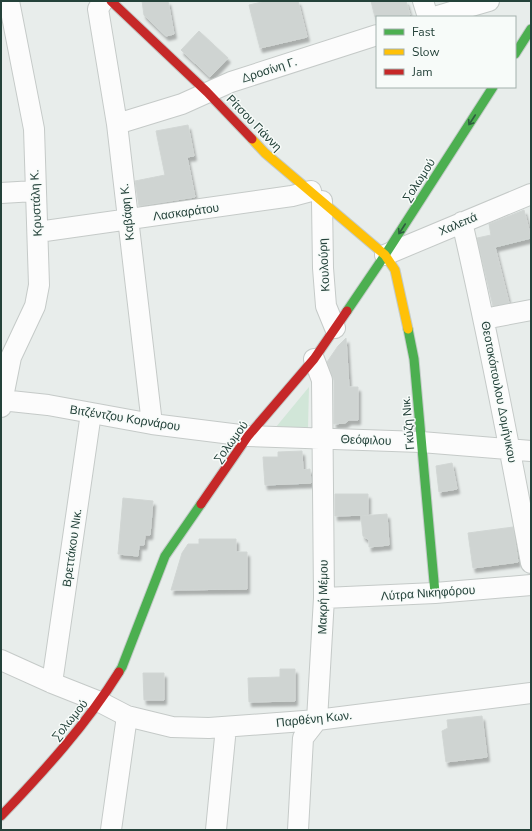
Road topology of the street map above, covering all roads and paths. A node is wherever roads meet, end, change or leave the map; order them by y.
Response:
1 (9, 1) edge
2 (103, 1) edge
3 (111, 1) edge
4 (423, 1) edge
5 (489, 1) edge
6 (428, 16) edge
7 (437, 16) edge
8 (531, 29) edge
9 (376, 35) edge
10 (516, 52) edge
11 (492, 88) edge
12 (207, 92) junction
13 (117, 124) junction
14 (35, 191) junction
15 (1, 193) edge
16 (531, 194) edge
17 (316, 196) junction
18 (128, 220) junction
19 (462, 222) junction
20 (38, 232) junction
21 (385, 255) junction
22 (531, 310) edge
23 (484, 319) junction
24 (334, 328) junction
25 (314, 359) junction
26 (1, 402) edge
27 (91, 413) junction
28 (152, 424) junction
29 (248, 436) junction
30 (322, 439) junction
31 (421, 442) junction
32 (511, 450) junction
33 (531, 451) edge
34 (531, 563) edge
35 (531, 585) edge
36 (435, 593) junction
37 (324, 598) junction
38 (1, 660) edge
39 (52, 683) junction
40 (531, 693) edge
41 (100, 702) junction
42 (127, 716) junction
43 (317, 720) junction
44 (226, 727) junction
45 (1, 816) edge
46 (111, 830) edge
47 (216, 830) edge
48 (298, 830) edge

1 - 14 street, Κρυστάλη Κ.
2 - 13 street, Καβάφη Κ.
3 - 12 street, Ρίτσου Γιάννη
4 - 6 street
5 - 7 street
8 - 10 street
9 - 12 street, Δροσίνη Γ.
11 -> 21 street, Σολωμού
12 - 13 street, Δροσίνη Γ.
12 - 17 street, Ρίτσου Γιάννη
13 - 18 street, Καβάφη Κ.
14 - 15 street
14 - 20 street, Κρυστάλη Κ.
16 - 19 street, Χαλεπά
17 - 18 street, Λασκαράτου
17 - 21 street, Ρίτσου Γιάννη
17 - 24 street, Κουλούρη
18 - 20 street, Λασκαράτου
18 - 28 street, Καβάφη Κ.
19 - 21 street, Χαλεπά
19 - 23 street, Θεοτοκόπουλου Δομήνικου
20 - 26 street, Κρυστάλη Κ.
21 - 24 street, Σολωμού
21 - 31 street, Γκύζη Νικ.
22 - 23 street
23 - 32 street, Θεοτοκόπουλου Δομήνικου
24 - 25 street, Σολωμού
25 - 29 street, Σολωμού
25 - 30 street, Μακρή Μέμου
26 - 27 street, Βιτζέντζου Κορνάρου
27 - 28 street, Βιτζέντζου Κορνάρου
27 - 39 street, Βρεττάκου Νικ.
28 - 29 street, Βιτζέντζου Κορνάρου
29 - 30 street, Θεόφιλου
29 - 41 street, Σολωμού
30 - 31 street, Θεόφιλου
30 - 37 street, Μακρή Μέμου
31 - 32 street, Θεόφιλου
31 - 36 street, Γκύζη Νικ.
32 - 33 street, Θεόφιλου
32 - 34 street, Θεοτοκόπουλου Δομήνικου
35 - 36 street, Λύτρα Νικηφόρου
36 - 37 street, Λύτρα Νικηφόρου
37 - 43 street, Μακρή Μέμου
38 - 39 street, Παρθένη Κων.
39 - 41 street, Παρθένη Κων.
40 - 43 street, Παρθένη Κων.
41 - 42 street, Παρθένη Κων.
41 - 45 street, Σολωμού
42 - 44 street, Παρθένη Κων.
42 - 46 street
43 - 44 street, Παρθένη Κων.
43 - 48 street
44 - 47 street

